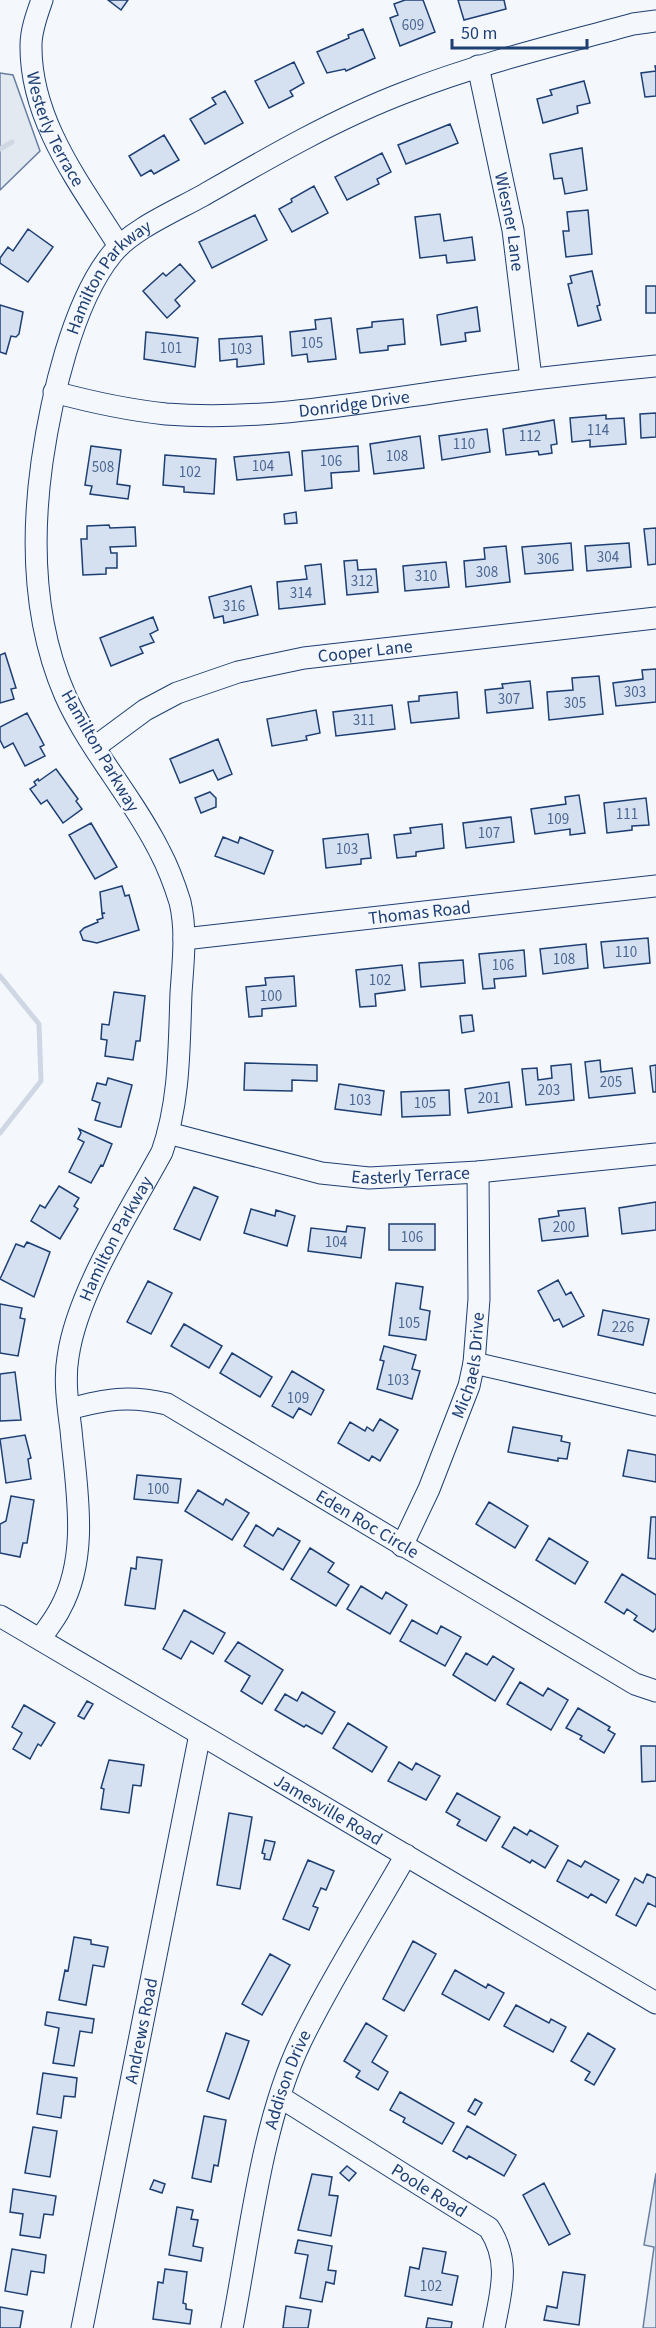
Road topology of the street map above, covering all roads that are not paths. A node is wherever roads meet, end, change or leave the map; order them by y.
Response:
1 (42, 0) edge
2 (656, 21) edge
3 (478, 66) junction
4 (119, 246) junction
5 (656, 366) edge
6 (531, 378) junction
7 (54, 392) junction
8 (656, 618) edge
9 (95, 747) junction
10 (656, 886) edge
11 (184, 939) junction
12 (168, 1133) junction
13 (656, 1154) edge
14 (478, 1172) junction
15 (474, 1363) junction
16 (656, 1405) edge
17 (69, 1409) junction
18 (402, 1546) junction
19 (0, 1616) edge
20 (40, 1639) junction
21 (656, 1691) edge
22 (200, 1734) junction
23 (406, 1855) junction
24 (656, 2003) edge
25 (280, 2097) junction
26 (82, 2328) edge
27 (232, 2328) edge
28 (494, 2328) edge

1 - 4 street, Westerly Terrace
2 - 3 street, Hamilton Parkway
3 - 4 street, Hamilton Parkway
3 - 6 street, Wiesner Lane
4 - 7 street, Hamilton Parkway
5 - 6 street, Donridge Drive
6 - 7 street, Donridge Drive
7 - 9 street, Hamilton Parkway
8 - 9 street, Cooper Lane
9 - 11 street, Hamilton Parkway
10 - 11 street, Thomas Road
11 - 12 street, Hamilton Parkway
12 - 14 street, Easterly Terrace
12 - 17 street, Hamilton Parkway
13 - 14 street, Easterly Terrace
14 - 15 street, Michaels Drive
15 - 16 street
15 - 18 street, Michaels Drive
17 - 18 street, Eden Roc Circle
17 - 20 street, Hamilton Parkway
18 - 21 street, Eden Roc Circle
19 - 20 street, Jamesville Road
20 - 22 street, Jamesville Road
22 - 23 street, Jamesville Road
22 - 26 street, Andrews Road
23 - 24 street, Jamesville Road
23 - 25 street, Addison Drive
25 - 27 street, Addison Drive
25 - 28 street, Poole Road

